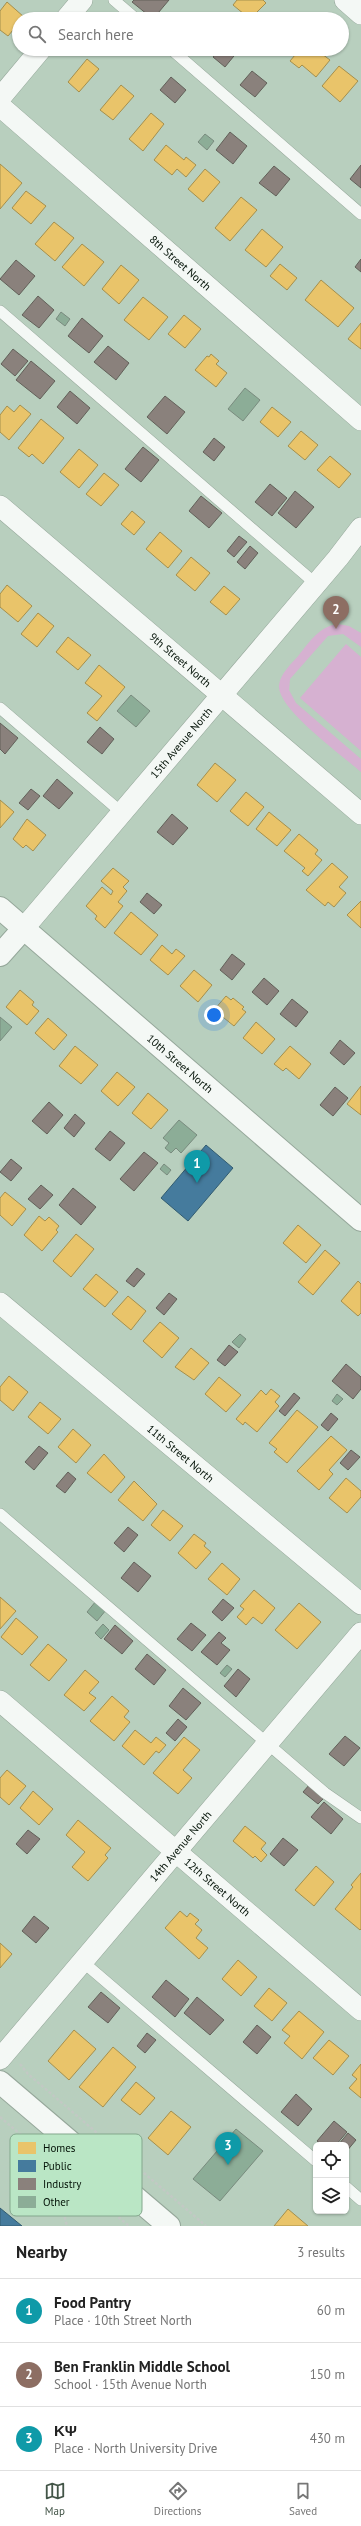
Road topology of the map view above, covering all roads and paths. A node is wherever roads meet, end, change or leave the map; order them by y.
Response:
1 (82, 0) edge
2 (114, 0) edge
3 (345, 0) edge
4 (72, 12) edge
5 (128, 12) edge
6 (361, 14) edge
7 (35, 56) edge
8 (179, 56) edge
9 (0, 98) edge
10 (0, 106) edge
11 (361, 214) edge
12 (0, 311) edge
13 (361, 420) edge
14 (0, 506) edge
15 (361, 528) edge
16 (316, 584) junction
17 (222, 694) junction
18 (0, 708) edge
19 (121, 812) junction
20 (361, 814) edge
21 (0, 908) edge
22 (24, 928) junction
23 (0, 955) edge
24 (361, 1220) edge
25 (0, 1303) edge
26 (0, 1514) edge
27 (361, 1604) edge
28 (361, 1633) edge
29 (0, 1701) edge
30 (268, 1743) junction
31 (361, 1818) edge
32 (176, 1851) junction
33 (83, 1962) junction
34 (361, 2010) edge
35 (4, 2054) edge
36 (0, 2082) edge
37 (0, 2117) edge
38 (20, 2134) edge
39 (61, 2134) edge
40 (98, 2134) edge
41 (313, 2159) edge
42 (142, 2171) edge
43 (349, 2190) edge
44 (361, 2200) edge
45 (142, 2203) edge
46 (64, 2216) edge
47 (116, 2216) edge
48 (67, 2226) edge
49 (128, 2226) edge
50 (169, 2226) edge
51 (206, 2226) edge

1 - 4 street
2 - 5 lane
3 - 6 street
7 - 9 street
8 - 11 lane
10 - 13 street, 8th Street North
12 - 16 lane
14 - 17 street, 9th Street North
15 - 16 street, 15th Avenue North
16 - 17 street, 15th Avenue North
17 - 19 street, 15th Avenue North
17 - 20 street, 9th Street North
18 - 19 lane
19 - 22 street, 15th Avenue North
21 - 22 main road, 10th Street North
22 - 23 main road, 15th Avenue North
22 - 24 main road, 10th Street North
25 - 27 street, 11th Street North
26 - 30 lane
28 - 30 street, 14th Avenue North
29 - 32 street, 12th Street North
30 - 31 lane
30 - 32 street, 14th Avenue North
32 - 33 street, 14th Avenue North
32 - 34 street, 12th Street North
33 - 35 street, 14th Avenue North
33 - 41 lane
35 - 40 path
36 - 39 main road
37 - 38 path
42 - 51 path
43 - 44 lane
45 - 50 main road
46 - 48 path
47 - 49 path

